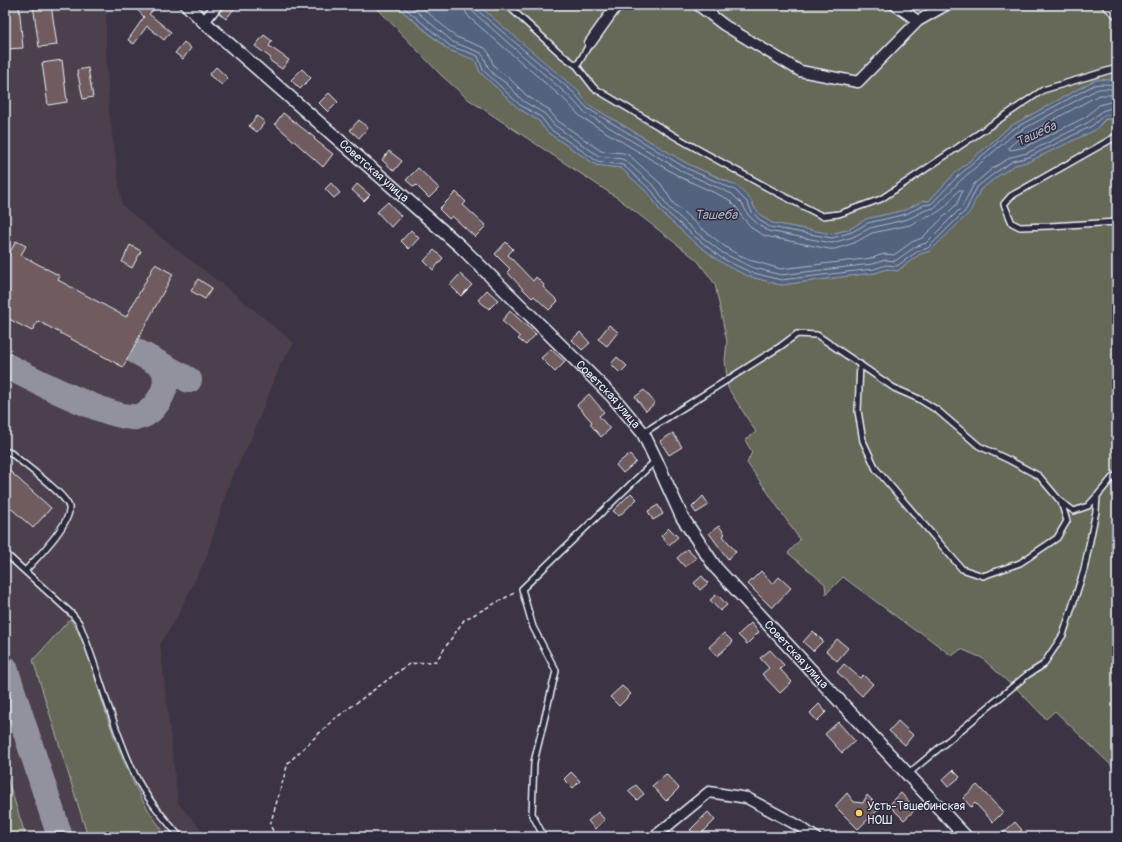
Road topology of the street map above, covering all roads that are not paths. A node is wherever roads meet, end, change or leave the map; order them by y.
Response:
1 (187, 5) edge
2 (217, 5) edge
3 (507, 5) edge
4 (617, 5) edge
5 (698, 5) edge
6 (895, 5) edge
7 (946, 5) edge
8 (1104, 5) edge
9 (1117, 16) edge
10 (918, 21) junction
11 (204, 22) junction
12 (590, 43) joint
13 (577, 66) junction
14 (1117, 68) edge
15 (1117, 136) edge
16 (1117, 222) edge
17 (860, 364) junction
18 (642, 433) junction
19 (5, 451) edge
20 (656, 460) junction
21 (1117, 475) edge
22 (1097, 496) junction
23 (1061, 502) junction
24 (5, 553) edge
25 (25, 571) junction
26 (908, 774) junction
27 (180, 837) edge
28 (544, 837) edge
29 (654, 837) edge
30 (815, 837) edge
31 (966, 837) edge

1 - 11 street, Советская улица
2 - 11 street
3 - 13 lane
4 - 12 street
5 - 10 street
6 - 10 street
7 - 10 street
8 - 9 lane
11 - 18 street, Советская улица
12 - 13 lane
13 - 14 lane
15 - 16 lane
17 - 18 lane
17 - 23 lane
17 - 23 lane
18 - 20 street, Советская улица
19 - 25 lane
20 - 26 street, Советская улица
20 - 28 lane
21 - 22 lane
22 - 23 lane
22 - 26 lane
24 - 25 lane
25 - 27 lane
26 - 31 street, Советская улица
29 - 30 street

